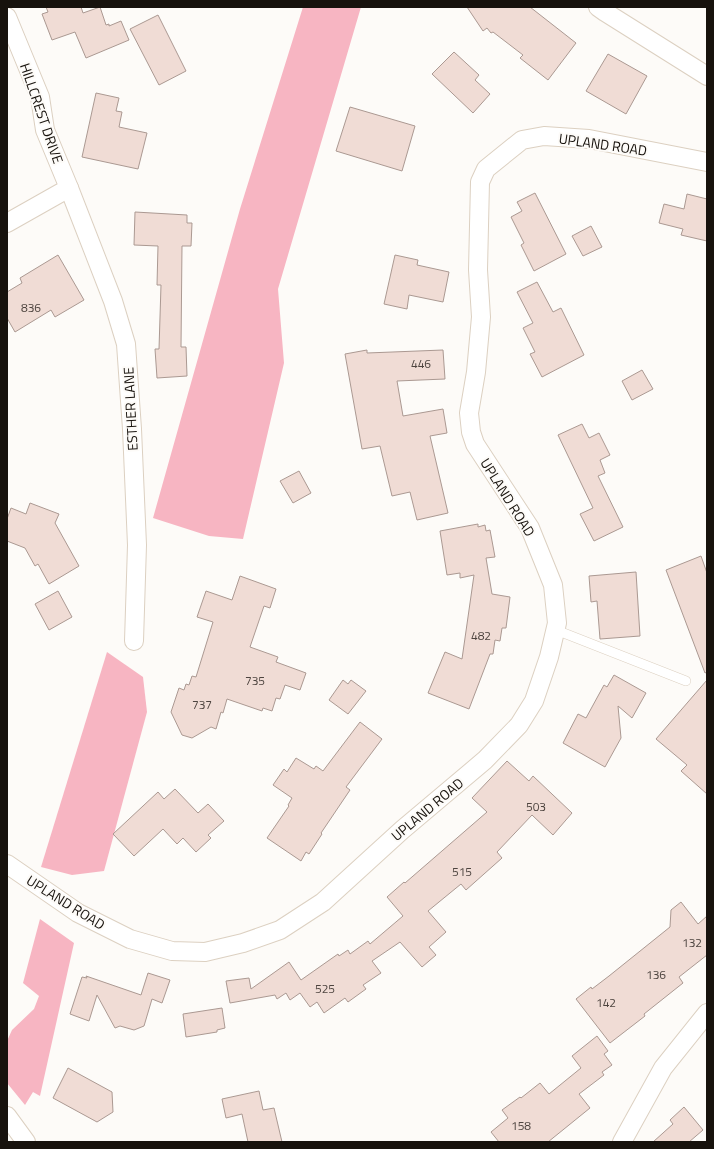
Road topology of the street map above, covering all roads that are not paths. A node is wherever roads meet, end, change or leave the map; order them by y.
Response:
1 (598, 7) edge
2 (7, 17) edge
3 (707, 76) edge
4 (707, 162) edge
5 (69, 188) junction
6 (7, 223) edge
7 (556, 630) junction
8 (134, 641) dead end
9 (686, 682) dead end
10 (7, 864) edge
11 (707, 1013) edge
12 (7, 1116) edge
13 (26, 1142) edge
14 (622, 1142) edge

1 - 3 street
2 - 5 street, HILLCREST DRIVE
4 - 7 street, UPLAND ROAD
5 - 6 street
5 - 8 street, ESTHER LANE
7 - 9 lane
7 - 10 street, UPLAND ROAD
11 - 14 street
12 - 13 street

